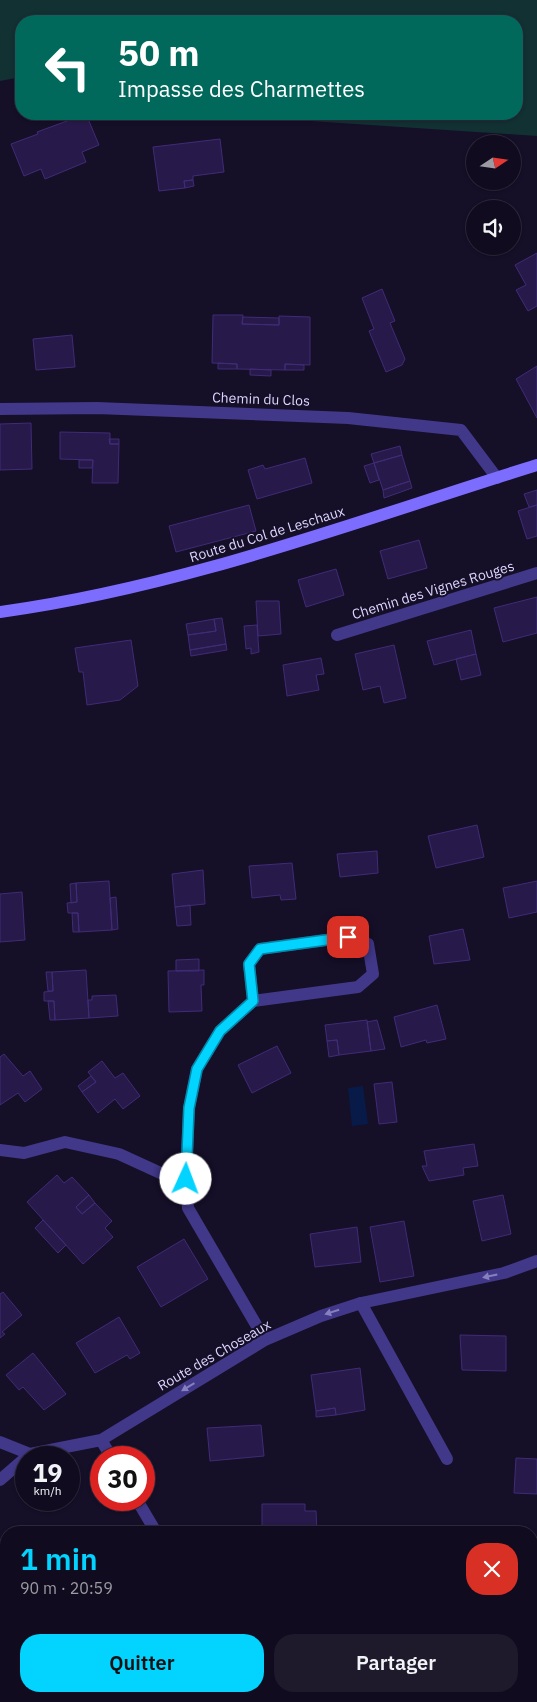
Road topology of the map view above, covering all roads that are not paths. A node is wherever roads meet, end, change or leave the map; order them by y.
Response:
1 (0, 409) edge
2 (537, 465) edge
3 (497, 478) junction
4 (537, 573) edge
5 (0, 612) edge
6 (337, 635) dead end
7 (253, 1001) junction
8 (0, 1150) edge
9 (186, 1179) junction
10 (537, 1261) edge
11 (361, 1303) junction
12 (265, 1340) junction
13 (101, 1440) junction
14 (0, 1442) edge
15 (71, 1446) edge
16 (105, 1446) edge
17 (15, 1448) edge
18 (447, 1459) dead end
19 (15, 1467) edge
20 (0, 1480) edge
21 (144, 1511) edge
22 (152, 1526) edge

1 - 3 street, Chemin du Clos
2 - 3 main road, Route du Col de Leschaux
3 - 5 main road, Route du Col de Leschaux
4 - 6 street, Chemin des Vignes Rouges
7 - 7 street
7 - 9 street
8 - 9 street
9 - 12 street
10 -> 11 street, Route des Choseaux
11 -> 12 street, Route des Choseaux
11 - 18 street
12 -> 13 street, Route des Choseaux
13 - 15 street, Route des Choseaux
13 - 16 street
14 - 17 street
19 - 20 street
21 - 22 street

